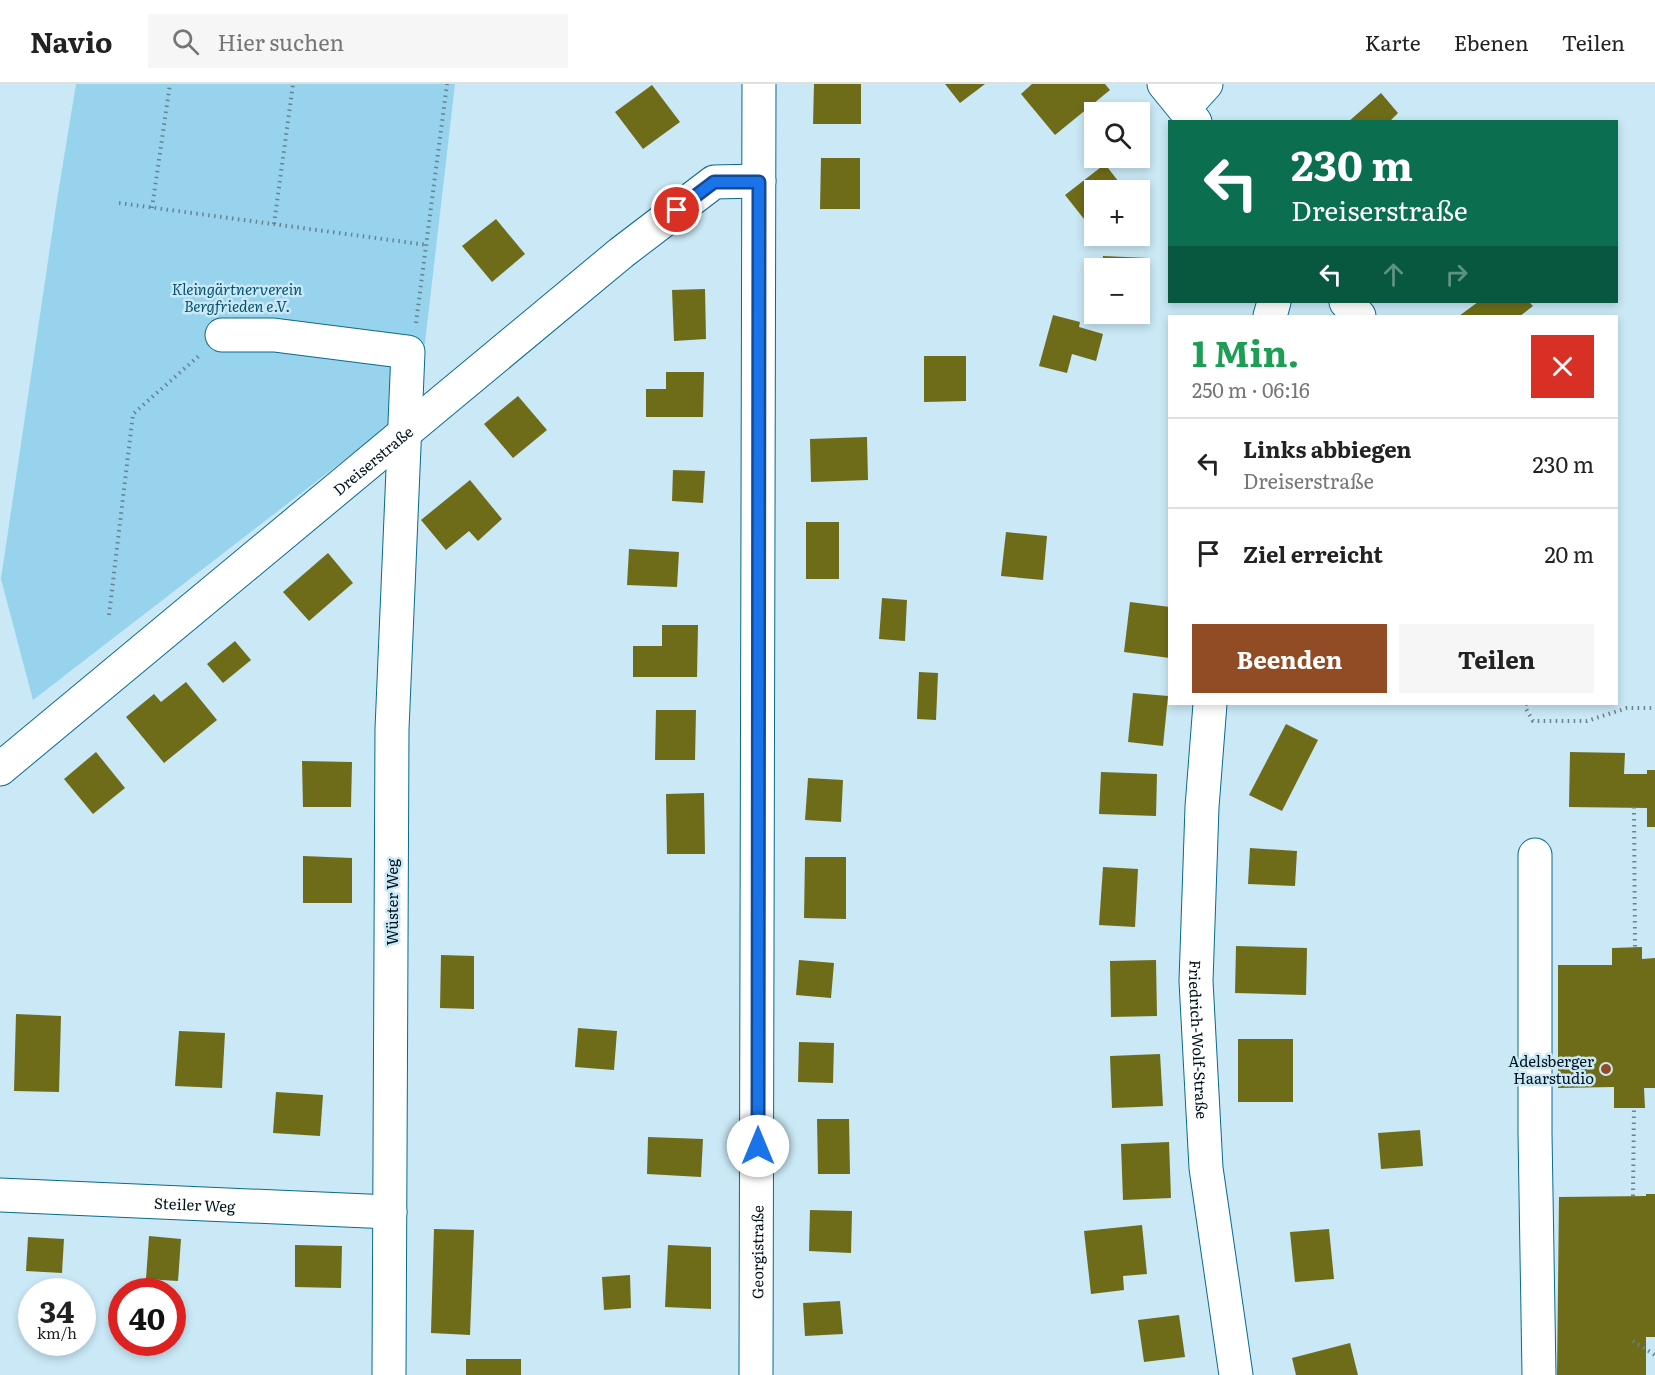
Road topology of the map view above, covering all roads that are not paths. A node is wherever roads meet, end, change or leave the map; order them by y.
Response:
1 (759, 84) edge
2 (1206, 84) edge
3 (1181, 104) edge
4 (759, 182) junction
5 (1347, 303) edge
6 (1358, 315) edge
7 (222, 334) road end
8 (406, 430) junction
9 (1210, 705) edge
10 (3, 760) edge
11 (1535, 855) dead end
12 (0, 1196) edge
13 (390, 1212) junction
14 (389, 1375) edge
15 (756, 1375) edge
16 (1236, 1375) edge
17 (1539, 1375) edge

1 - 4 street, Georgistraße
2 - 3 street
4 - 8 street, Dreiserstraße
4 - 15 street, Georgistraße
5 - 6 street
7 - 8 street, Wüster Weg
8 - 10 street, Dreiserstraße
8 - 13 street, Wüster Weg
9 - 16 street, Friedrich-Wolf-Straße
11 - 17 street
12 - 13 street, Steiler Weg
13 - 14 street, Wüster Weg

